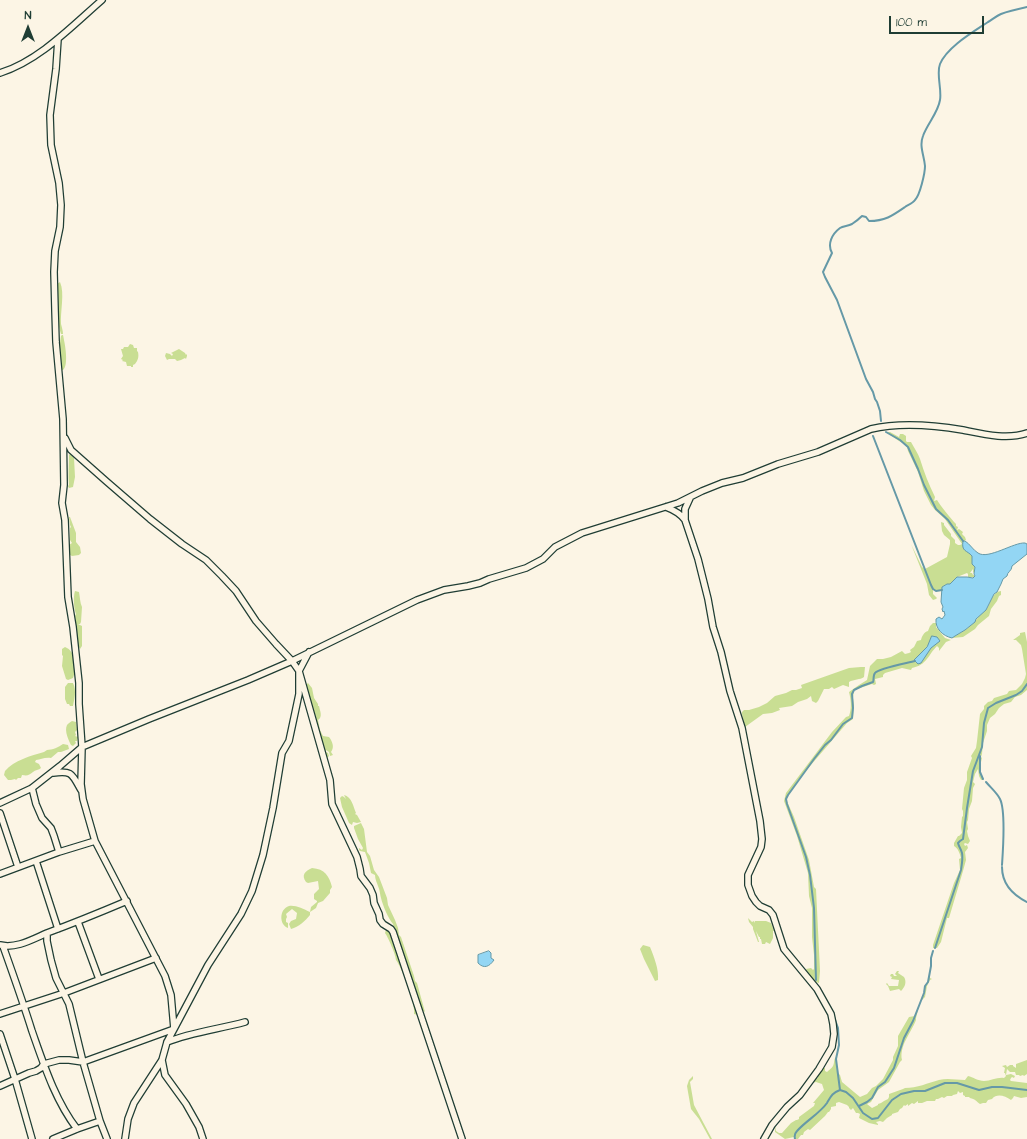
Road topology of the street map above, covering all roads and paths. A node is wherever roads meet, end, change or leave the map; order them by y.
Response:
1 (102, 0) edge
2 (58, 39) junction
3 (0, 73) edge
4 (1027, 433) edge
5 (63, 435) junction
6 (690, 498) junction
7 (666, 507) junction
8 (685, 520) junction
9 (310, 652) junction
10 (292, 661) junction
11 (299, 671) junction
12 (82, 747) junction
13 (51, 773) junction
14 (32, 788) junction
15 (82, 793) junction
16 (0, 803) edge
17 (0, 813) edge
18 (95, 841) junction
19 (59, 852) junction
20 (36, 861) junction
21 (18, 868) junction
22 (0, 874) edge
23 (127, 901) junction
24 (78, 922) junction
25 (58, 929) junction
26 (47, 934) junction
27 (2, 946) edge
28 (156, 958) junction
29 (99, 979) junction
30 (64, 993) junction
31 (24, 1006) junction
32 (0, 1014) edge
33 (245, 1022) dead end
34 (174, 1029) junction
35 (0, 1034) edge
36 (167, 1042) junction
37 (162, 1060) junction
38 (83, 1062) junction
39 (44, 1064) junction
40 (15, 1079) junction
41 (0, 1086) edge
42 (100, 1121) junction
43 (77, 1129) junction
44 (32, 1139) edge
45 (53, 1139) edge
46 (107, 1139) edge
47 (125, 1139) edge
48 (203, 1139) edge
49 (462, 1139) edge
50 (764, 1139) edge

1 - 2 street
2 - 3 street
2 - 5 street
4 - 6 street
5 - 10 street
5 - 12 street
6 - 7 street
6 - 8 street
7 - 8 street
7 - 9 street
8 - 50 street
9 - 10 street
9 - 11 street
10 - 11 street
10 - 12 street
11 - 34 street
11 - 49 street
12 - 13 street
12 - 15 street
13 - 14 street
13 - 15 street
14 - 16 street
14 - 19 street
15 - 18 street
17 - 21 street
18 - 19 street
18 - 23 street
19 - 20 street
20 - 21 street
20 - 25 street
21 - 22 street
23 - 24 street
23 - 28 street
24 - 25 street
24 - 29 street
25 - 26 street
26 - 27 street
26 - 30 street
27 - 31 street
28 - 29 street
28 - 34 street
29 - 30 street
30 - 31 street
30 - 38 street
31 - 32 street
31 - 39 street
33 - 36 street
34 - 36 street
34 - 38 street
35 - 40 street
36 - 37 street
37 - 47 street
37 - 48 street
38 - 39 street
38 - 42 street
39 - 40 street
39 - 43 street
40 - 41 street
40 - 44 street
42 - 43 street
42 - 46 street
43 - 45 street

